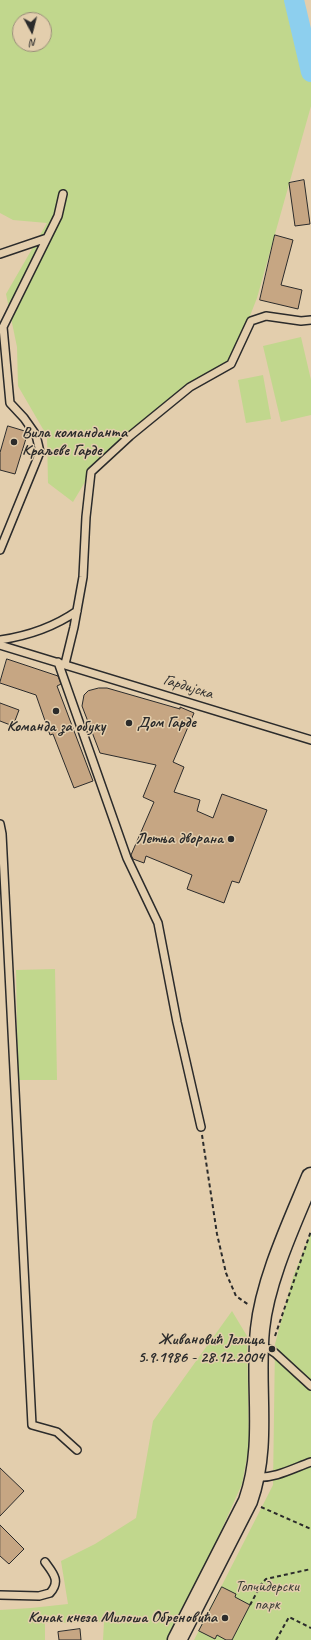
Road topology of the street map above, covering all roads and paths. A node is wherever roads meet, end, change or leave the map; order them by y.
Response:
1 (63, 194) dead end
2 (47, 238) junction
3 (0, 254) edge
4 (311, 320) edge
5 (0, 550) edge
6 (77, 611) junction
7 (0, 640) edge
8 (0, 645) edge
9 (61, 663) junction
10 (311, 740) edge
11 (0, 824) edge
12 (201, 1127) joint
13 (311, 1177) edge
14 (311, 1231) edge
15 (262, 1313) junction
16 (264, 1348) junction
17 (311, 1386) edge
18 (77, 1450) dead end
19 (311, 1462) edge
20 (256, 1477) junction
21 (248, 1501) junction
22 (311, 1529) edge
23 (45, 1562) dead end
24 (311, 1569) edge
25 (0, 1595) edge
26 (250, 1605) dead end
27 (311, 1628) edge
28 (177, 1640) edge
29 (276, 1640) edge

1 - 2 lane
2 - 3 lane
2 - 5 lane
4 - 6 lane
6 - 7 lane
6 - 9 lane
8 - 9 lane, Гардијска
9 - 10 lane, Гардијска
9 - 12 lane
11 - 18 lane
12 - 15 path
13 - 15 main road
14 - 16 path
15 - 16 main road
16 - 17 lane
16 - 20 main road
19 - 20 lane
20 - 21 main road
21 - 22 path
21 - 28 main road
23 - 25 lane
24 - 26 path
27 - 29 path

